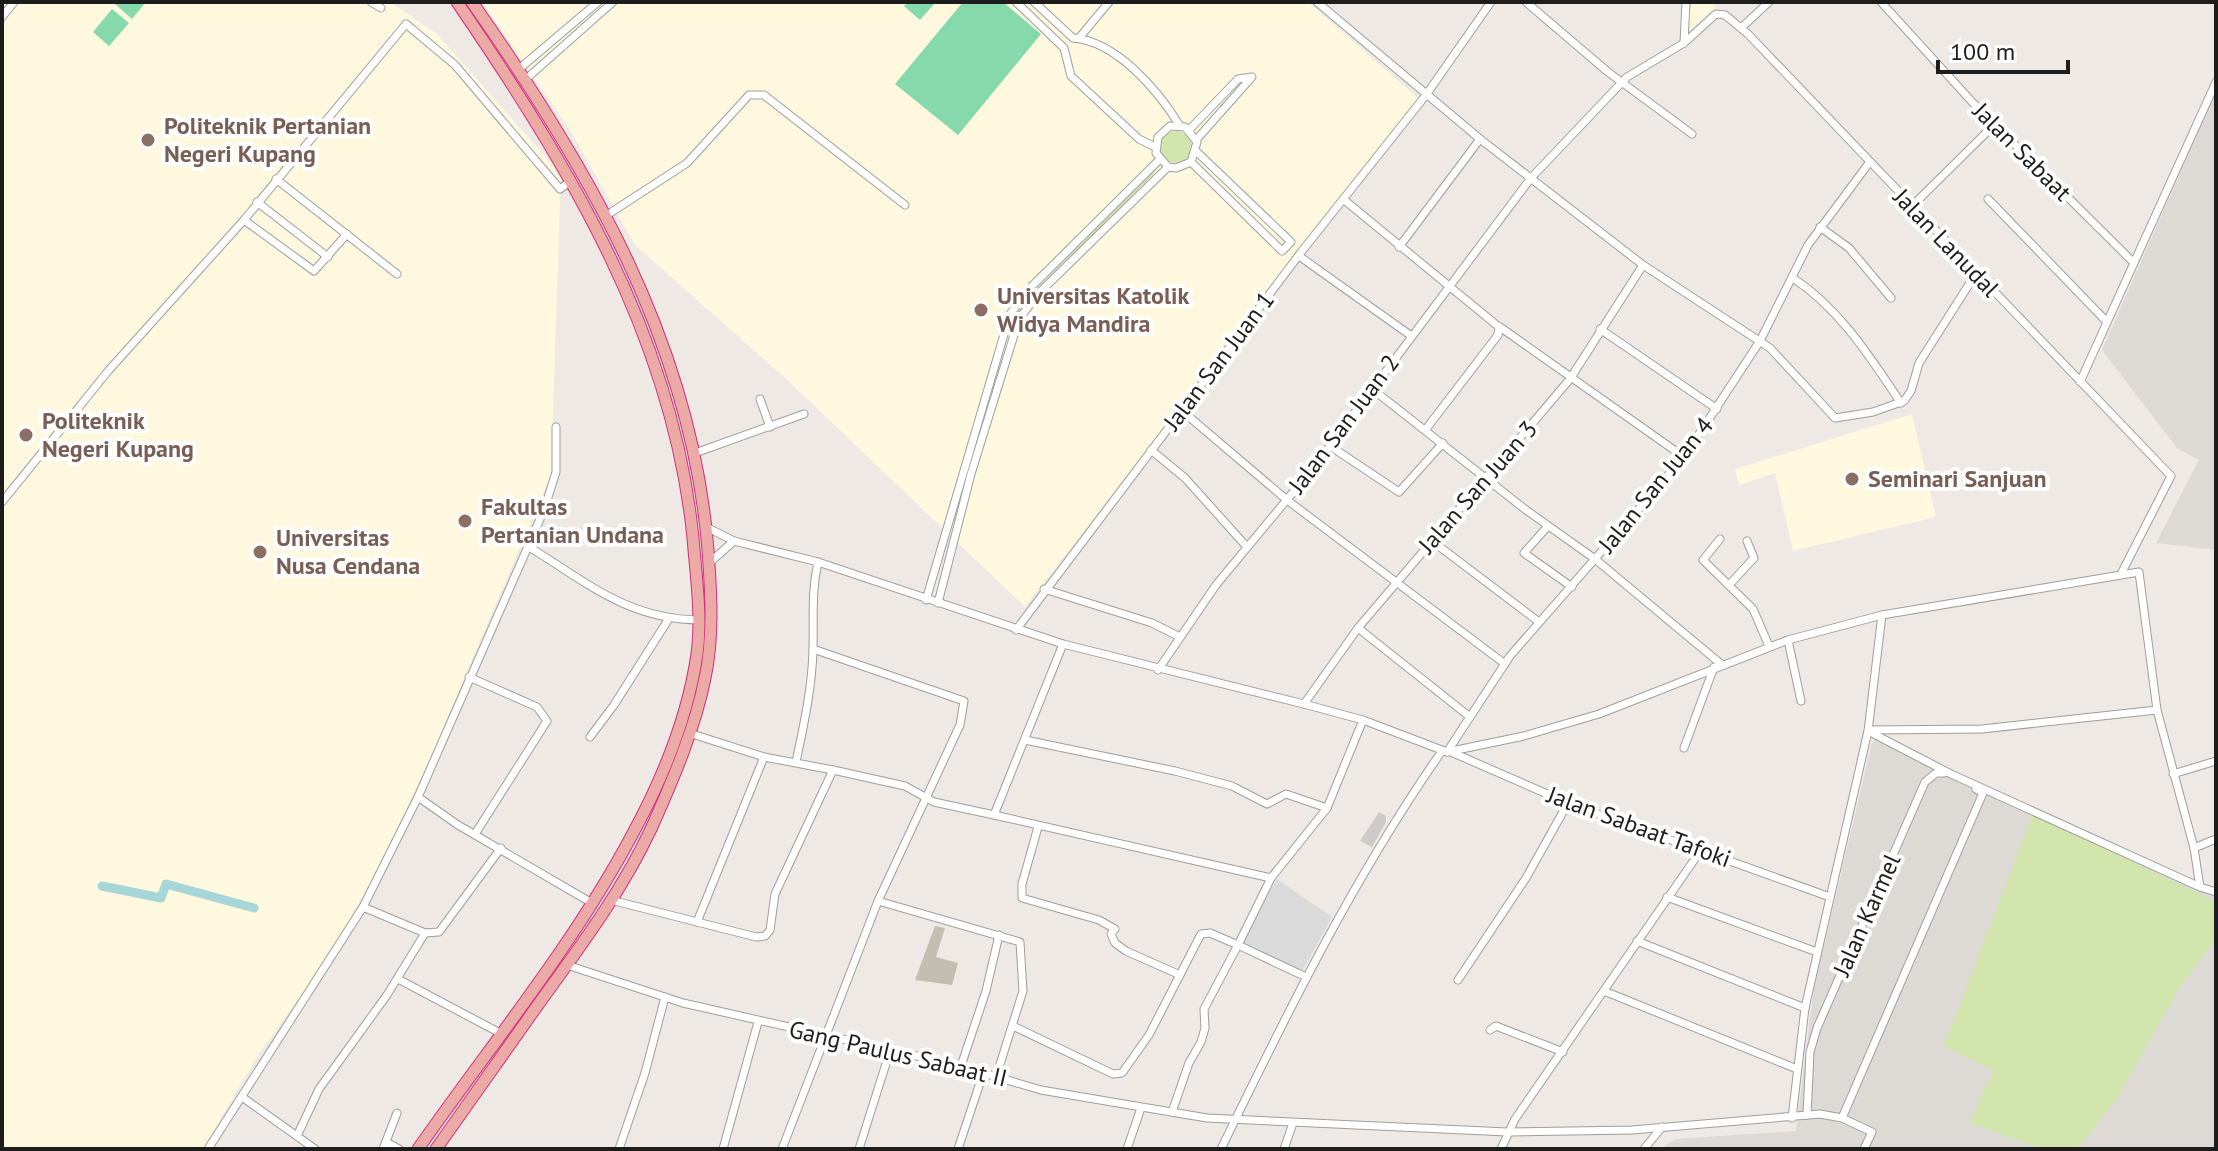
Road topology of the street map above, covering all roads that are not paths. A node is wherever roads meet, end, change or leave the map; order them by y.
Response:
1 (14, 2) edge
2 (371, 2) edge
3 (457, 2) edge
4 (472, 2) edge
5 (598, 2) edge
6 (613, 2) edge
7 (1016, 2) edge
8 (1034, 2) edge
9 (1109, 2) edge
10 (1317, 2) edge
11 (1491, 2) edge
12 (1526, 2) edge
13 (1686, 2) edge
14 (1769, 2) edge
15 (1881, 2) edge
16 (381, 8) dead end
17 (1719, 14) joint
18 (2, 17) edge
19 (1741, 28) junction
20 (1079, 38) junction
21 (1684, 43) junction
22 (523, 74) junction
23 (2216, 82) edge
24 (1621, 83) junction
25 (1426, 95) junction
26 (1995, 124) junction
27 (1180, 126) junction
28 (1189, 130) junction
29 (1692, 134) dead end
30 (1480, 139) junction
31 (1196, 140) junction
32 (1155, 147) junction
33 (1197, 152) junction
34 (1159, 160) junction
35 (1191, 162) junction
36 (1869, 163) junction
37 (1168, 167) junction
38 (1531, 178) junction
39 (276, 179) junction
40 (572, 180) junction
41 (1236, 191) junction
42 (1343, 199) junction
43 (1988, 199) dead end
44 (1227, 200) junction
45 (257, 202) junction
46 (905, 205) dead end
47 (1911, 207) junction
48 (1110, 208) junction
49 (607, 215) junction
50 (1118, 216) junction
51 (244, 220) junction
52 (595, 223) junction
53 (1820, 227) junction
54 (347, 234) junction
55 (1399, 247) junction
56 (1299, 256) junction
57 (328, 257) junction
58 (2134, 263) junction
59 (1643, 265) junction
60 (397, 274) dead end
61 (1975, 275) junction
62 (1793, 278) junction
63 (1448, 287) junction
64 (1891, 298) dead end
65 (2107, 322) junction
66 (1499, 327) junction
67 (1600, 329) junction
68 (1410, 335) junction
69 (1760, 341) junction
70 (1570, 379) junction
71 (2080, 382) junction
72 (1371, 388) junction
73 (760, 399) dead end
74 (1901, 403) junction
75 (1717, 409) junction
76 (1181, 410) junction
77 (804, 414) dead end
78 (679, 422) junction
79 (556, 427) dead end
80 (770, 427) junction
81 (1426, 429) junction
82 (1443, 443) junction
83 (1330, 446) junction
84 (1151, 450) junction
85 (695, 453) junction
86 (1684, 457) junction
87 (1487, 478) junction
88 (1287, 500) junction
89 (2, 502) edge
90 (951, 509) junction
91 (961, 513) junction
92 (1548, 526) junction
93 (706, 527) junction
94 (1720, 539) dead end
95 (734, 541) junction
96 (1432, 541) junction
97 (1747, 541) dead end
98 (529, 547) junction
99 (1247, 547) junction
100 (1595, 559) junction
101 (818, 562) junction
102 (709, 563) junction
103 (2121, 574) junction
104 (1395, 583) junction
105 (1729, 585) junction
106 (1572, 587) junction
107 (1044, 589) junction
108 (926, 600) junction
109 (938, 603) junction
110 (1882, 615) junction
111 (668, 620) junction
112 (699, 620) junction
113 (1539, 622) junction
114 (1358, 628) junction
115 (1016, 630) junction
116 (1180, 637) junction
117 (1788, 640) junction
118 (1063, 644) junction
119 (1769, 646) junction
120 (813, 649) junction
121 (1505, 664) junction
122 (1717, 665) junction
123 (1158, 670) junction
124 (469, 677) junction
125 (1801, 701) dead end
126 (1304, 704) junction
127 (2157, 710) junction
128 (1470, 717) junction
129 (1363, 720) junction
130 (1868, 731) junction
131 (688, 733) junction
132 (590, 737) dead end
133 (1025, 740) junction
134 (1684, 748) dead end
135 (1447, 752) junction
136 (764, 757) junction
137 (2216, 761) edge
138 (796, 762) junction
139 (833, 770) junction
140 (2173, 774) junction
141 (418, 797) junction
142 (925, 799) junction
143 (1568, 803) junction
144 (1327, 808) junction
145 (994, 815) junction
146 (1038, 827) junction
147 (475, 834) junction
148 (2216, 839) edge
149 (501, 848) junction
150 (2194, 848) junction
151 (1701, 850) junction
152 (1271, 878) junction
153 (2200, 887) junction
154 (2216, 892) edge
155 (1667, 897) junction
156 (1830, 897) junction
157 (611, 900) junction
158 (878, 901) junction
159 (592, 903) junction
160 (363, 907) junction
161 (697, 922) junction
162 (425, 933) junction
163 (999, 935) junction
164 (1637, 941) junction
165 (1238, 945) junction
166 (1817, 952) junction
167 (567, 965) junction
168 (1180, 975) junction
169 (1306, 977) junction
170 (398, 979) junction
171 (1458, 980) dead end
172 (1604, 991) junction
173 (665, 997) junction
174 (524, 999) junction
175 (536, 1007) junction
176 (1805, 1008) junction
177 (758, 1022) junction
178 (1013, 1026) junction
179 (1490, 1030) dead end
180 (500, 1033) junction
181 (823, 1035) junction
182 (890, 1051) junction
183 (1563, 1052) junction
184 (961, 1066) junction
185 (1797, 1069) junction
186 (983, 1074) junction
187 (996, 1077) junction
188 (242, 1097) junction
189 (1141, 1108) junction
190 (1172, 1112) junction
191 (397, 1113) dead end
192 (1807, 1115) junction
193 (1792, 1118) junction
194 (1842, 1118) junction
195 (1235, 1120) junction
196 (1293, 1123) junction
197 (1662, 1127) junction
198 (1507, 1132) junction
199 (297, 1136) junction
200 (384, 1145) edge
201 (208, 1149) edge
202 (315, 1149) edge
203 (399, 1149) edge
204 (418, 1149) edge
205 (436, 1149) edge
206 (619, 1149) edge
207 (723, 1149) edge
208 (782, 1149) edge
209 (859, 1149) edge
210 (958, 1149) edge
211 (1127, 1149) edge
212 (1221, 1149) edge
213 (1284, 1149) edge
214 (1501, 1149) edge
215 (1644, 1149) edge
216 (1864, 1149) edge

1 - 18 street
2 - 16 street
3 - 40 highway
4 - 22 highway
5 - 22 street
6 - 22 street
7 - 32 street
8 - 20 street
9 - 20 street
10 - 25 street
11 - 25 street, Jalan San Juan 1
12 - 24 street
13 - 21 street
14 - 19 street
15 - 26 street, Jalan Sabaat
17 - 19 street, Jalan Lanudal
17 - 21 street, Jalan San Juan 2
19 - 36 street, Jalan Lanudal
20 - 27 street
21 - 24 street, Jalan San Juan 2
22 - 49 highway
23 - 58 street
24 - 29 street
24 - 38 street, Jalan San Juan 2
25 - 30 street
25 - 42 street, Jalan San Juan 1
26 - 47 street
26 - 58 street, Jalan Sabaat
27 - 28 street
27 - 32 street
28 - 31 street
28 - 31 street
30 - 38 street
30 - 55 street
31 - 33 street
32 - 34 street
33 - 35 street
33 - 41 street
34 - 37 street
34 - 48 street
35 - 37 street
35 - 44 street
36 - 47 street, Jalan Lanudal
36 - 53 street, Jalan San Juan 4
37 - 50 street
38 - 59 street
38 - 63 street, Jalan San Juan 2
39 - 40 street
39 - 45 street
39 - 54 street
40 - 52 highway
41 - 44 street
41 - 44 street
42 - 55 street
42 - 56 street, Jalan San Juan 1
43 - 65 street
45 - 51 street
45 - 57 street
46 - 49 street
47 - 61 street, Jalan Lanudal
48 - 50 street
48 - 90 street
49 - 52 highway
49 - 78 highway
50 - 91 street
51 - 57 street
51 - 89 street
52 - 78 highway
53 - 62 street, Jalan San Juan 4
53 - 64 street
54 - 57 street
54 - 60 street
55 - 63 street
56 - 68 street
56 - 76 street, Jalan San Juan 1
58 - 65 street
59 - 67 street, Jalan San Juan 3
59 - 69 street
61 - 71 street, Jalan Lanudal
61 - 74 street
62 - 69 street, Jalan San Juan 4
62 - 74 street
63 - 66 street
63 - 68 street, Jalan San Juan 2
65 - 71 street
66 - 70 street
66 - 81 street
67 - 70 street, Jalan San Juan 3
67 - 75 street
68 - 72 street, Jalan San Juan 2
69 - 74 street
69 - 75 street, Jalan San Juan 4
70 - 86 street
70 - 87 street, Jalan San Juan 3
71 - 103 street, Jalan Lanudal
72 - 81 street
72 - 83 street, Jalan San Juan 2
73 - 80 street
75 - 86 street, Jalan San Juan 4
76 - 84 street, Jalan San Juan 1
76 - 88 street
77 - 80 street
78 - 85 highway
78 - 112 highway
79 - 98 street
80 - 85 street
81 - 82 street
82 - 83 street
82 - 87 street
83 - 88 street, Jalan San Juan 2
84 - 99 street
84 - 107 street, Jalan San Juan 1
85 - 93 highway
86 - 100 street, Jalan San Juan 4
87 - 92 street
87 - 96 street, Jalan San Juan 3
88 - 99 street, Jalan San Juan 2
88 - 104 street
90 - 91 street
90 - 108 street
91 - 109 street
92 - 100 street
92 - 106 street
93 - 95 street, Jalan Sabaat Tafoki
93 - 102 highway
94 - 105 street
95 - 101 street, Jalan Sabaat Tafoki
95 - 102 street
96 - 104 street, Jalan San Juan 3
96 - 113 street
97 - 105 street
98 - 111 street
98 - 124 street
99 - 116 street, Jalan San Juan 2
100 - 106 street, Jalan San Juan 4
100 - 122 street
101 - 108 street, Jalan Sabaat Tafoki
101 - 120 street
102 - 131 highway
103 - 110 street
103 - 127 street
104 - 114 street, Jalan San Juan 3
104 - 121 street
105 - 119 street
106 - 113 street, Jalan San Juan 4
107 - 115 street, Jalan San Juan 1
107 - 116 street
108 - 109 street, Jalan Sabaat Tafoki
109 - 115 street, Jalan Sabaat Tafoki
110 - 117 street
110 - 130 street
111 - 112 street
111 - 132 street
112 - 159 highway
113 - 121 street, Jalan San Juan 4
114 - 126 street, Jalan San Juan 3
114 - 128 street
115 - 118 street, Jalan Sabaat Tafoki
116 - 123 street, Jalan San Juan 2
117 - 119 street
117 - 125 street
118 - 123 street, Jalan Sabaat Tafoki
118 - 133 street
119 - 122 street
120 - 138 street
120 - 142 street
121 - 128 street, Jalan San Juan 4
122 - 134 street
122 - 135 street
123 - 126 street, Jalan Sabaat Tafoki
124 - 141 street
124 - 147 street
126 - 129 street, Jalan Sabaat Tafoki
127 - 130 street
127 - 140 street
128 - 135 street, Jalan San Juan 4
129 - 135 street, Jalan Sabaat Tafoki
129 - 144 street
130 - 153 street
130 - 156 street
131 - 136 street
131 - 157 highway
133 - 144 street
133 - 145 street
135 - 143 street, Jalan Sabaat Tafoki
135 - 169 street, Jalan San Juan 4
136 - 138 street
136 - 161 street
137 - 140 street
138 - 139 street
139 - 142 street
139 - 161 street
140 - 150 street
141 - 147 street
141 - 160 street
142 - 145 street
142 - 158 street
143 - 151 street, Jalan Sabaat Tafoki
143 - 171 street
144 - 152 street
145 - 146 street
146 - 152 street
146 - 168 street
147 - 149 street
148 - 150 street
149 - 159 street
149 - 162 street
150 - 153 street
151 - 155 street
151 - 156 street, Jalan Sabaat Tafoki
152 - 165 street
153 - 154 street
155 - 164 street
155 - 166 street
156 - 166 street
157 - 161 street
157 - 167 highway
158 - 163 street
158 - 181 street
159 - 174 highway
160 - 162 street
160 - 188 street
162 - 170 street
163 - 178 street
163 - 184 street
164 - 172 street
164 - 176 street
165 - 168 street
165 - 169 street
165 - 190 street
166 - 176 street
167 - 173 street, Gang Paulus Sabaat II
167 - 175 highway
168 - 178 street
169 - 195 street, Jalan San Juan 4
170 - 180 street
170 - 199 street
172 - 183 street
172 - 185 street
173 - 177 street, Gang Paulus Sabaat II
173 - 206 street
174 - 175 highway
174 - 180 highway
175 - 205 highway
176 - 185 street
177 - 181 street, Gang Paulus Sabaat II
177 - 207 street
178 - 187 street
179 - 183 street
180 - 204 highway
181 - 182 street, Gang Paulus Sabaat II
181 - 208 street
182 - 184 street, Gang Paulus Sabaat II
182 - 209 street
183 - 198 street
184 - 186 street, Gang Paulus Sabaat II
185 - 193 street
186 - 187 street, Gang Paulus Sabaat II
186 - 210 street
187 - 189 street, Gang Paulus Sabaat II
188 - 199 street
188 - 201 street
189 - 190 street, Gang Paulus Sabaat II
189 - 211 street
190 - 195 street, Gang Paulus Sabaat II
191 - 200 street
192 - 193 street, Gang Paulus Sabaat II
192 - 194 street, Gang Paulus Sabaat II
192 - 194 street, Jalan Karmel
193 - 197 street, Gang Paulus Sabaat II
194 - 216 street
195 - 196 street, Gang Paulus Sabaat II
195 - 212 street, Jalan San Juan 4
196 - 198 street, Gang Paulus Sabaat II
196 - 213 street
197 - 198 street, Gang Paulus Sabaat II
197 - 215 street
198 - 214 street
199 - 202 street
200 - 203 street

